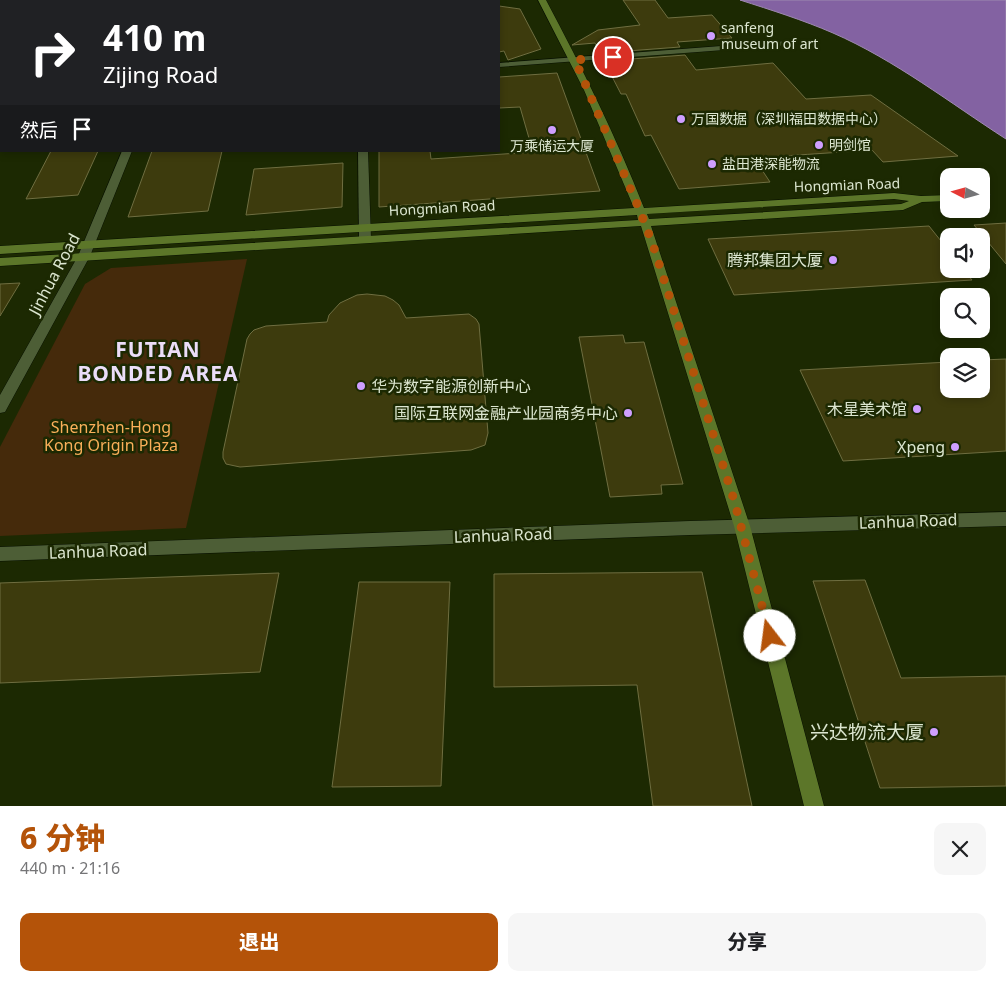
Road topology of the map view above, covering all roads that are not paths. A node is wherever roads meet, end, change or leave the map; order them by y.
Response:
1 (542, 0) edge
2 (787, 44) dead end
3 (575, 60) junction
4 (500, 65) edge
5 (127, 152) edge
6 (364, 152) edge
7 (940, 198) edge
8 (642, 216) junction
9 (366, 233) junction
10 (0, 250) edge
11 (86, 250) junction
12 (0, 262) edge
13 (0, 408) edge
14 (1006, 518) edge
15 (742, 526) junction
16 (0, 554) edge
17 (814, 806) edge

1 - 3 main road
2 - 3 street
3 - 4 street
3 - 8 main road
5 - 11 street, Jinhua Road
6 - 9 street
7 - 8 main road, Hongmian Road
8 - 9 main road, Hongmian Road
8 - 15 main road
9 - 11 main road, Hongmian Road
10 - 11 main road, Hongmian Road
11 - 12 main road, Hongmian Road
11 - 13 street, Jinhua Road
14 - 15 street, Lanhua Road
15 - 16 street, Lanhua Road
15 - 17 main road

